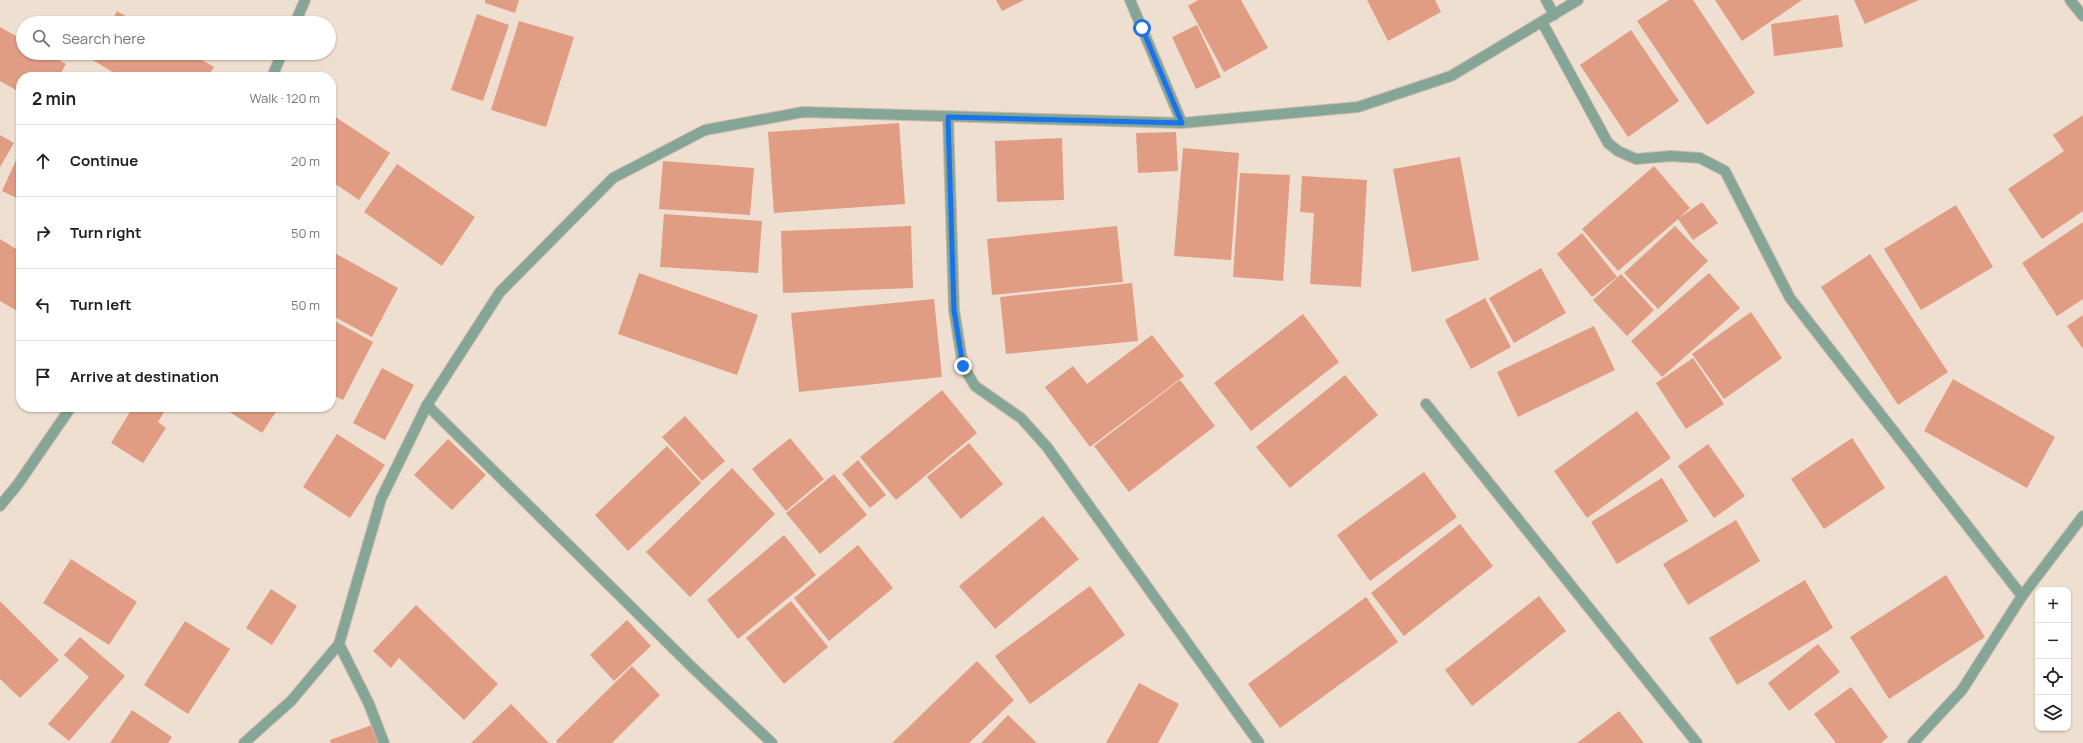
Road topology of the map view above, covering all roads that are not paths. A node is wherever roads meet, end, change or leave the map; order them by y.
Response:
1 (305, 0) edge
2 (1130, 0) edge
3 (1546, 0) edge
4 (1578, 0) edge
5 (2070, 0) edge
6 (1554, 15) junction
7 (298, 16) edge
8 (2083, 16) edge
9 (1542, 22) junction
10 (279, 60) edge
11 (274, 72) edge
12 (948, 117) junction
13 (1182, 123) junction
14 (1426, 404) dead end
15 (427, 405) junction
16 (68, 412) edge
17 (0, 506) edge
18 (2083, 516) edge
19 (2022, 596) junction
20 (339, 644) junction
21 (244, 743) edge
22 (384, 743) edge
23 (772, 743) edge
24 (1258, 743) edge
25 (1697, 743) edge
26 (1913, 743) edge

1 - 7 street
2 - 13 street
3 - 6 street
4 - 6 street
5 - 8 street
6 - 9 street
9 - 13 street
9 - 19 street
10 - 11 street
12 - 13 street
12 - 15 street
12 - 24 street
14 - 25 street
15 - 20 street
15 - 23 street
16 - 17 street
18 - 19 street
19 - 26 street
20 - 21 street
20 - 22 street

